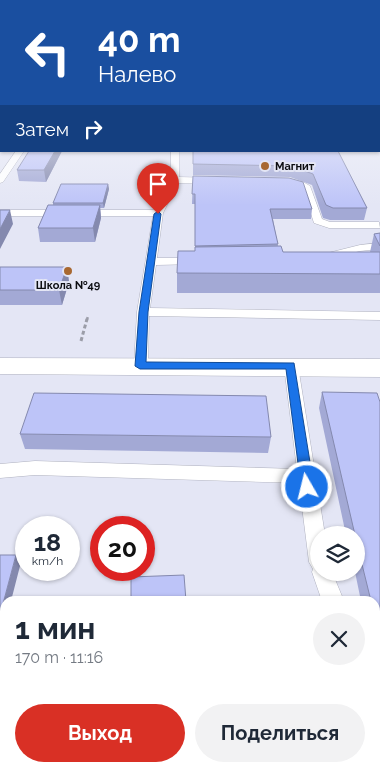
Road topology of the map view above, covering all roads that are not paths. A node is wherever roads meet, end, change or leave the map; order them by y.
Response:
1 (19, 152) edge
2 (175, 152) edge
3 (0, 180) edge
4 (175, 180) junction
5 (222, 181) edge
6 (279, 182) edge
7 (0, 213) edge
8 (158, 214) junction
9 (379, 225) edge
10 (380, 246) edge
11 (319, 257) edge
12 (210, 261) edge
13 (150, 262) junction
14 (143, 312) junction
15 (380, 316) edge
16 (0, 366) edge
17 (140, 366) junction
18 (291, 366) junction
19 (380, 368) edge
20 (0, 471) edge
21 (306, 476) junction
22 (314, 526) edge
23 (325, 581) edge
24 (331, 596) edge

1 - 3 lane
2 - 4 lane
4 - 5 lane
4 - 8 lane
6 - 9 lane
7 - 8 lane
8 - 13 lane
10 - 11 lane
12 - 13 lane
13 - 14 lane
14 - 15 lane
14 - 17 lane
16 - 17 street
17 - 18 street
18 - 19 street
18 - 21 lane
20 - 21 lane
21 - 22 lane
23 - 24 lane

